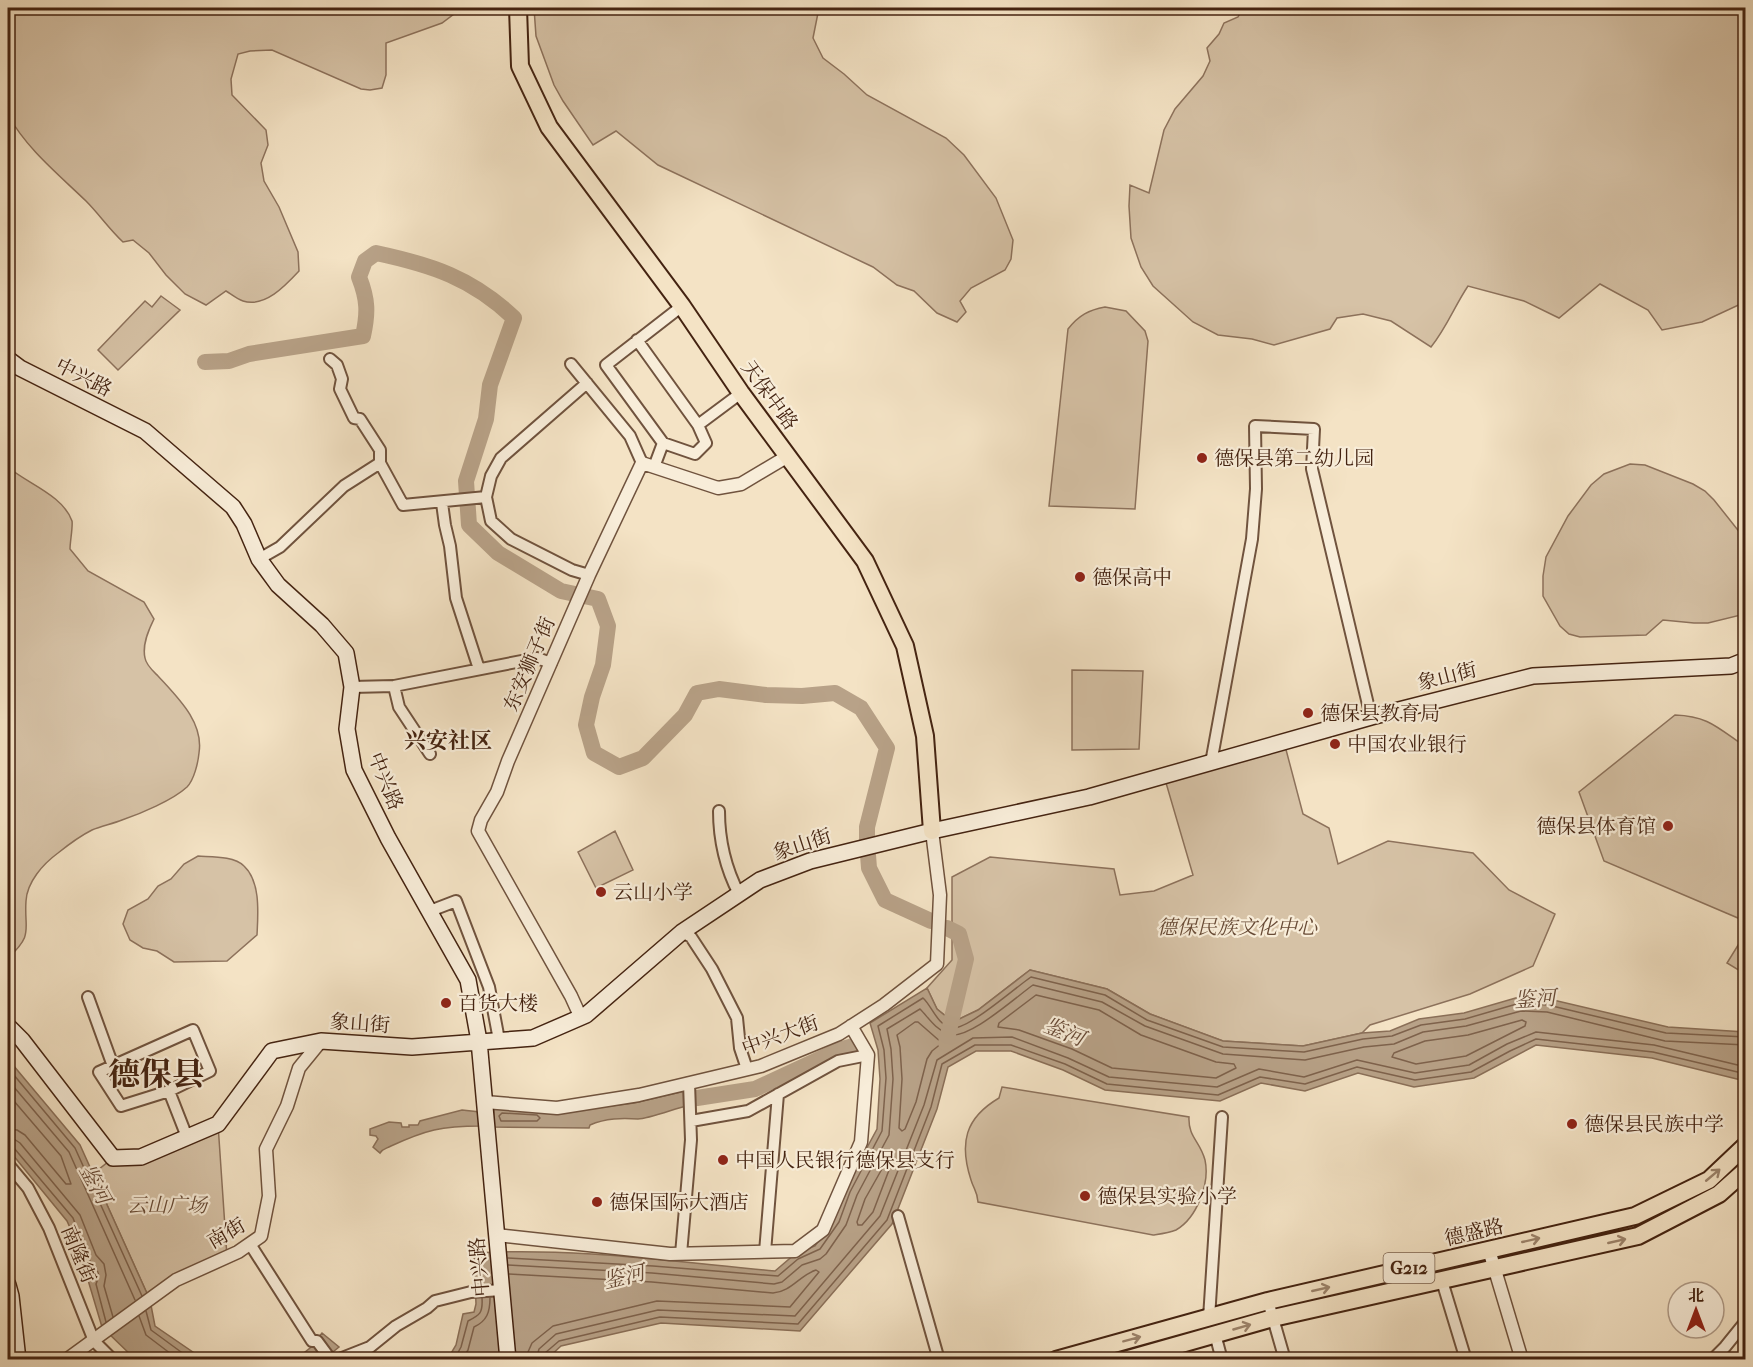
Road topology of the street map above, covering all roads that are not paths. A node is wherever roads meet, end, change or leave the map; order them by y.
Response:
1 (518, 8) edge
2 (682, 306) junction
3 (637, 340) junction
4 (8, 359) edge
5 (330, 359) dead end
6 (571, 364) dead end
7 (587, 383) junction
8 (741, 393) junction
9 (698, 424) junction
10 (663, 443) junction
11 (789, 456) junction
12 (380, 463) junction
13 (648, 465) junction
14 (486, 497) junction
15 (442, 503) junction
16 (259, 559) junction
17 (589, 575) junction
18 (1746, 660) edge
19 (551, 663) junction
20 (479, 669) junction
21 (394, 686) junction
22 (352, 687) junction
23 (1371, 717) junction
24 (430, 754) dead end
25 (1211, 763) junction
26 (719, 811) dead end
27 (932, 831) junction
28 (739, 894) junction
29 (430, 911) junction
30 (682, 932) junction
31 (88, 997) dead end
32 (581, 1018) junction
33 (8, 1026) edge
34 (851, 1026) junction
35 (500, 1040) junction
36 (321, 1041) junction
37 (479, 1041) junction
38 (868, 1055) junction
39 (113, 1066) junction
40 (747, 1069) junction
41 (689, 1083) junction
42 (169, 1091) junction
43 (778, 1094) junction
44 (485, 1102) junction
45 (1222, 1117) dead end
46 (690, 1121) junction
47 (187, 1137) junction
48 (1746, 1145) edge
49 (8, 1164) edge
50 (1746, 1170) edge
51 (898, 1216) dead end
52 (498, 1241) junction
53 (250, 1244) junction
54 (1489, 1250) junction
55 (765, 1252) junction
56 (681, 1254) junction
57 (1494, 1269) junction
58 (1442, 1281) junction
59 (8, 1285) edge
60 (502, 1290) junction
61 (1268, 1301) junction
62 (1209, 1318) junction
63 (1273, 1318) junction
64 (1746, 1321) edge
65 (1215, 1334) junction
66 (94, 1341) junction
67 (18, 1359) edge
68 (66, 1359) edge
69 (113, 1359) edge
70 (331, 1359) edge
71 (337, 1359) edge
72 (508, 1359) edge
73 (939, 1359) edge
74 (1056, 1359) edge
75 (1125, 1359) edge
76 (1222, 1359) edge
77 (1285, 1359) edge
78 (1466, 1359) edge
79 (1522, 1359) edge
80 (1712, 1359) edge

1 - 2 main road, 天保中路
2 - 3 street
2 - 8 main road, 天保中路
3 - 9 street
3 - 10 street
4 - 16 main road, 中兴路
5 - 12 street
6 - 7 street
7 - 13 street
7 - 14 street
8 - 9 street
8 - 11 main road, 天保中路
9 - 10 street
10 - 13 street
11 - 13 street
11 - 27 main road, 天保中路
12 - 15 street
12 - 16 street
13 - 17 street, 东安狮子街
14 - 15 street
14 - 17 street
15 - 20 street
16 - 22 main road, 中兴路
17 - 19 street, 东安狮子街
18 - 23 main road, 象山街
19 - 20 street
19 - 32 street, 东安狮子街
20 - 21 street
21 - 22 street
21 - 24 street
22 - 29 main road, 中兴路
23 - 25 main road, 象山街
23 - 25 street
25 - 27 main road, 象山街
26 - 28 street
27 - 28 main road, 象山街
27 - 34 street, 中兴大街
28 - 30 main road, 象山街
29 - 35 street
29 - 37 main road, 中兴路
30 - 32 main road, 象山街
30 - 40 street
31 - 39 street
32 - 35 main road, 象山街
33 - 47 main road, 象山街
34 - 38 street
34 - 40 street, 中兴大街
35 - 37 main road, 象山街
36 - 37 main road, 象山街
36 - 47 main road, 象山街
36 - 53 street, 南街
37 - 44 main road, 中兴路
38 - 43 street
38 - 55 street
39 - 42 street
39 - 42 street
40 - 41 street, 中兴大街
41 - 44 street, 中兴大街
41 - 46 street
42 - 47 street
43 - 46 street
43 - 55 street
44 - 52 main road, 中兴路
45 - 62 street
46 - 56 street
54 -> 48 main road, 德盛路 / G212
49 - 66 street, 南隆街
57 -> 50 main road, G212
51 - 73 street
52 - 56 street
52 - 60 main road, 中兴路
53 - 66 street, 南街
53 - 70 street
54 - 57 street
61 -> 54 main road, 德盛路 / G212
55 - 56 street
57 - 58 main road, G212
57 - 79 street
58 - 63 main road, G212
58 - 78 street
59 - 67 main road
60 - 71 street
60 - 72 main road, 中兴路
61 - 62 main road, 德盛路 / G212
61 - 63 street
74 -> 62 main road, 德盛路 / G212
65 -> 63 main road, G212
63 - 77 street
64 - 80 street
65 - 75 main road, G212
65 - 76 street
66 - 68 street, 南街
66 - 69 street, 南隆街

